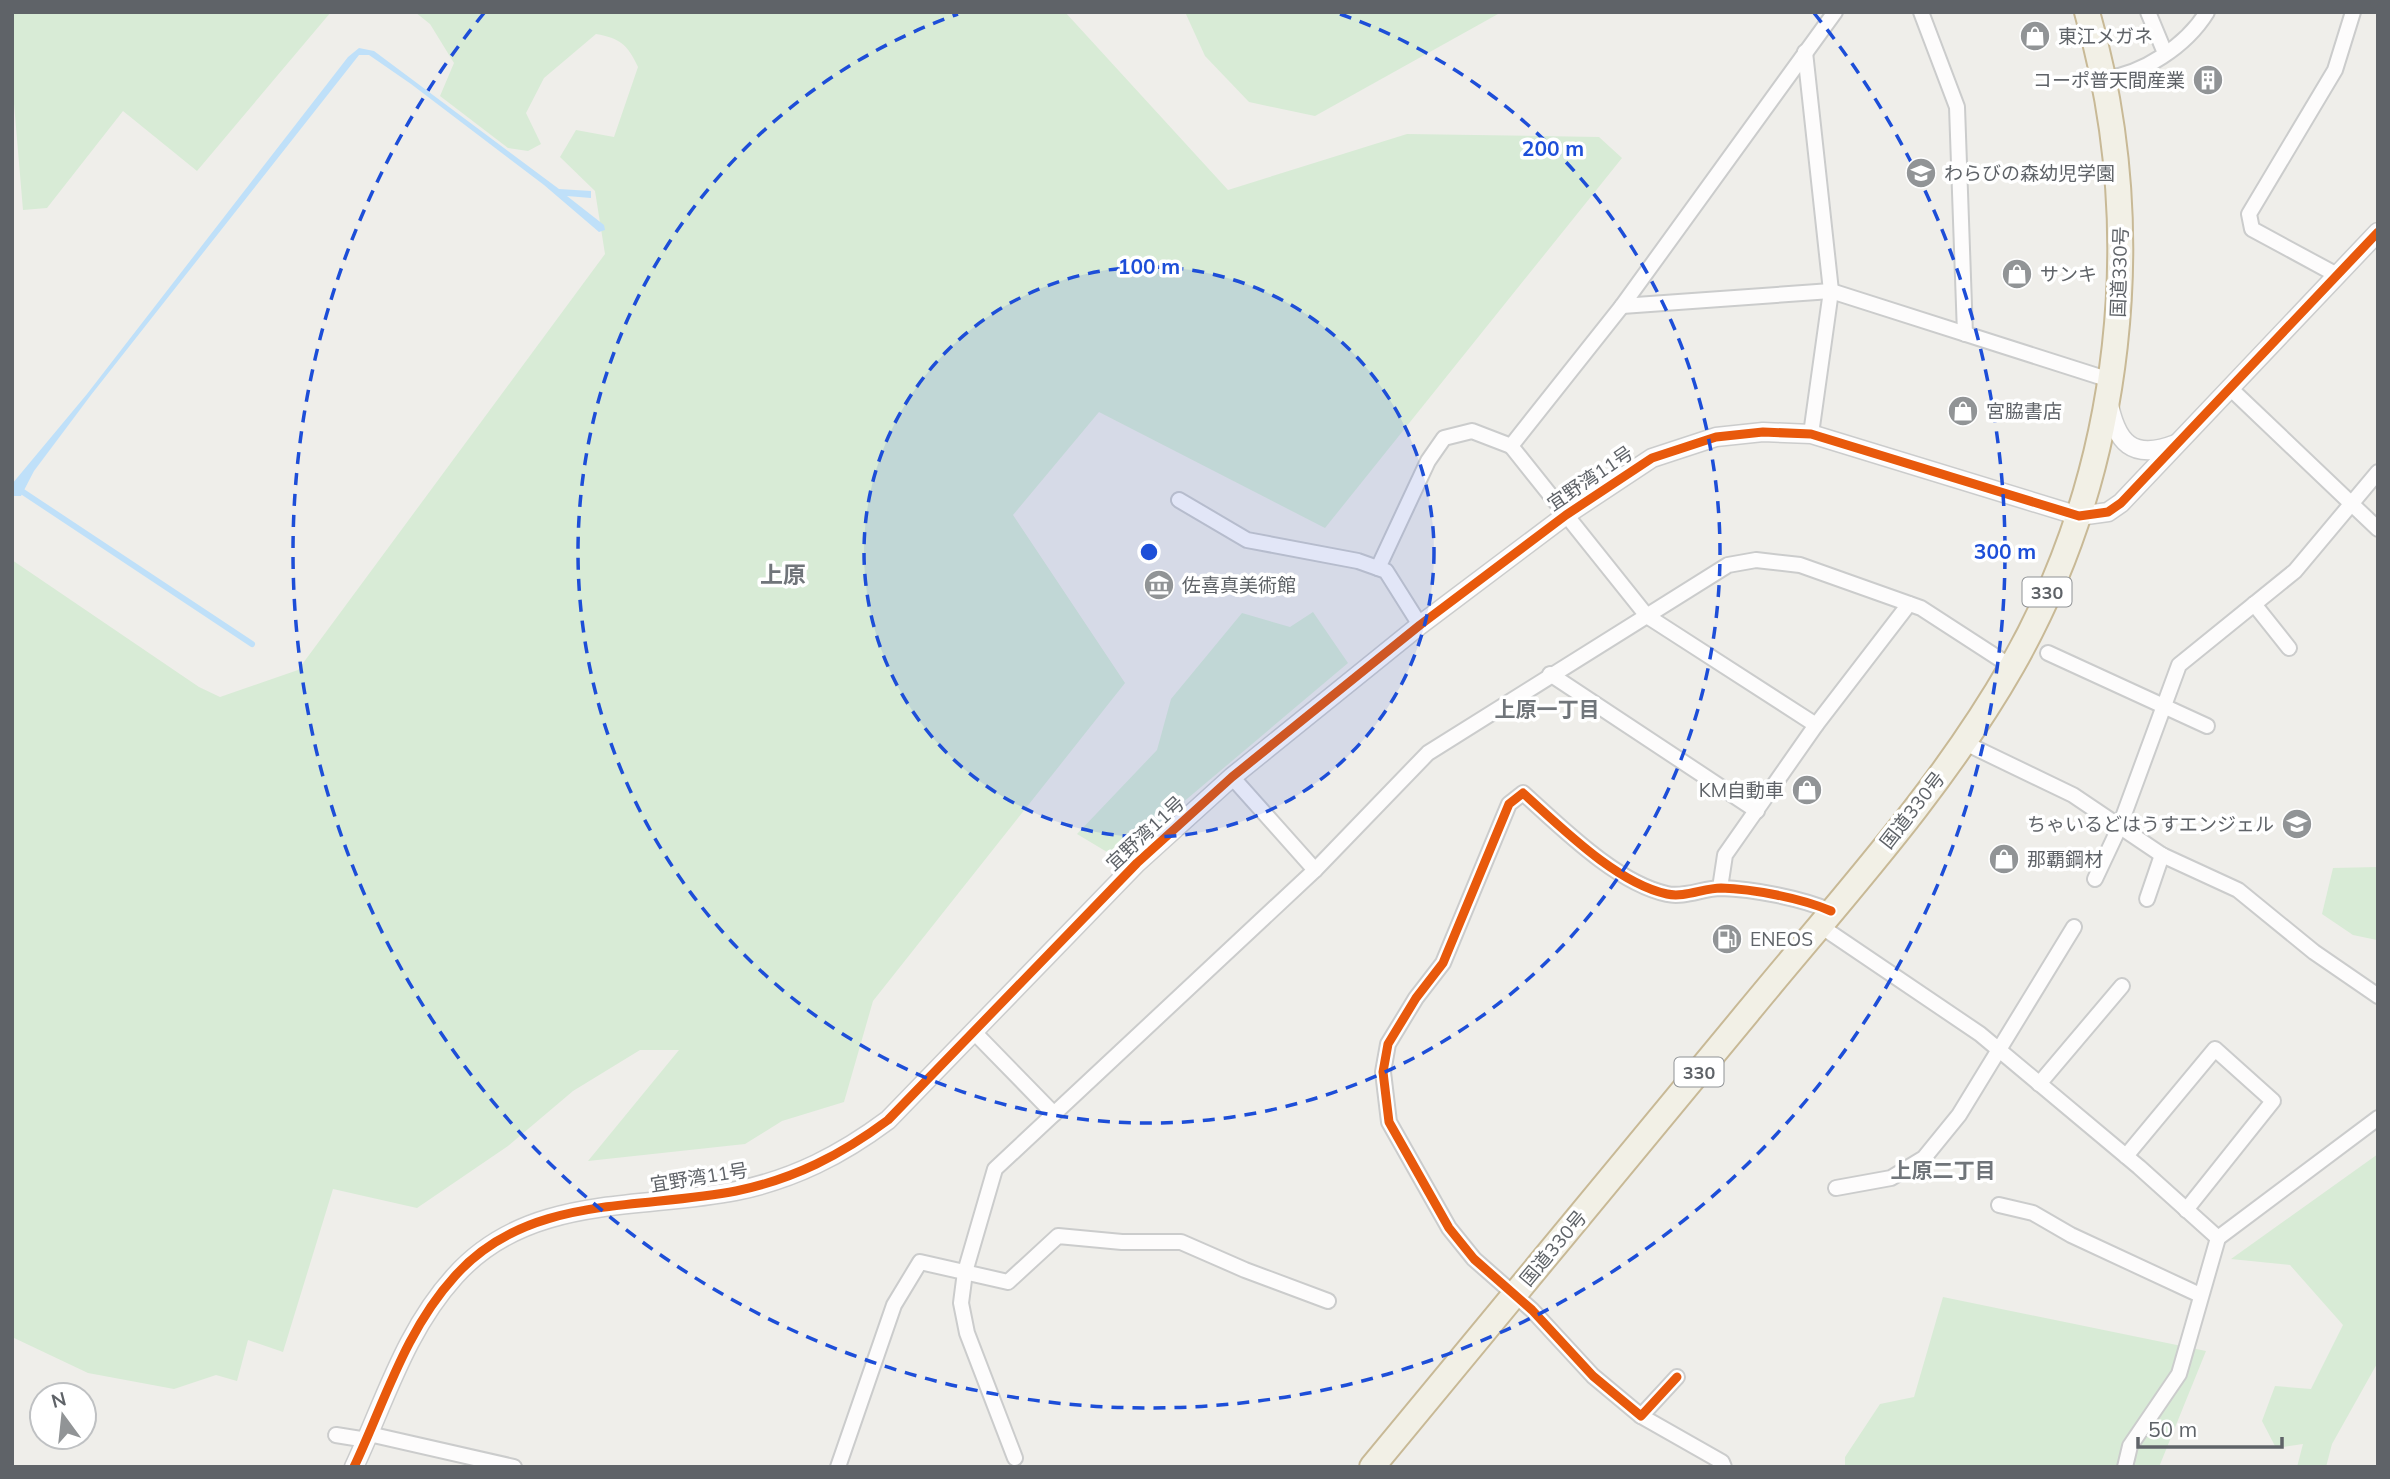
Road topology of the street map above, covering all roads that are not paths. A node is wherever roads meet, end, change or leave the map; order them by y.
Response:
1 (1835, 12) edge
2 (1921, 12) edge
3 (2087, 12) edge
4 (2148, 12) edge
5 (2207, 12) edge
6 (2353, 12) edge
7 (1805, 52) junction
8 (2165, 53) junction
9 (2104, 79) junction
10 (2378, 232) edge
11 (2337, 275) junction
12 (1831, 291) junction
13 (1622, 306) junction
14 (1965, 334) junction
15 (2109, 387) junction
16 (2231, 389) junction
17 (1811, 434) junction
18 (2179, 443) junction
19 (1511, 446) junction
20 (2378, 472) edge
21 (1180, 500) dead end
22 (2352, 503) junction
23 (1566, 515) junction
24 (2079, 516) junction
25 (2378, 529) edge
26 (1378, 568) junction
27 (1909, 604) junction
28 (2253, 604) junction
29 (1647, 616) junction
30 (1420, 625) junction
31 (2289, 648) dead end
32 (2048, 653) dead end
33 (2012, 667) junction
34 (1550, 674) junction
35 (2163, 706) junction
36 (1816, 725) junction
37 (2207, 726) dead end
38 (1963, 742) junction
39 (1232, 777) junction
40 (1757, 811) junction
41 (2119, 828) junction
42 (2162, 855) junction
43 (1315, 870) junction
44 (2095, 879) dead end
45 (1720, 888) junction
46 (2147, 899) dead end
47 (1825, 918) junction
48 (2074, 927) dead end
49 (2122, 986) dead end
50 (2378, 996) edge
51 (974, 1032) junction
52 (1999, 1050) junction
53 (2039, 1084) junction
54 (1054, 1114) junction
55 (2378, 1118) edge
56 (2126, 1156) junction
57 (1836, 1188) dead end
58 (2000, 1205) dead end
59 (2186, 1210) junction
60 (2218, 1238) junction
61 (965, 1272) junction
62 (1514, 1294) junction
63 (2200, 1295) junction
64 (1328, 1301) dead end
65 (1678, 1377) dead end
66 (1641, 1416) junction
67 (336, 1435) dead end
68 (368, 1437) junction
69 (1015, 1458) dead end
70 (354, 1467) edge
71 (514, 1467) edge
72 (838, 1467) edge
73 (1372, 1467) edge
74 (1724, 1467) edge
75 (2124, 1467) edge

1 - 7 street
2 - 14 street
3 - 9 highway, 国道330号 / 330
4 - 8 street
5 - 8 street
6 - 11 street
7 - 12 street
7 - 13 street
8 - 9 street
9 - 15 highway, 国道330号 / 330
10 - 11 street
11 - 16 street
12 - 13 street
12 - 14 street
12 - 17 street
13 - 19 street
14 - 15 street
15 - 18 street
15 - 24 highway, 国道330号 / 330
16 - 18 street
16 - 22 street
17 - 23 street, 宜野湾11号
17 - 24 street, 宜野湾11号
18 - 24 street
19 - 23 street
19 - 26 street
20 - 22 street
21 - 26 street
22 - 25 street
22 - 28 street
23 - 29 street
23 - 30 street, 宜野湾11号
24 - 33 highway, 国道330号 / 330
26 - 30 street
27 - 29 street
27 - 33 street
27 - 36 street
28 - 31 street
28 - 35 street
29 - 34 street
29 - 36 street
30 - 39 street, 宜野湾11号
32 - 35 street
33 - 38 highway, 国道330号 / 330
34 - 40 street
34 - 43 street
35 - 37 street
35 - 41 street
36 - 40 street
38 - 41 street
38 - 47 highway, 国道330号 / 330
39 - 43 street
39 - 51 street, 宜野湾11号
40 - 45 street
41 - 42 street
41 - 44 street
42 - 46 street
42 - 50 street
43 - 54 street
45 - 47 street
45 - 62 street
47 - 52 street
47 - 62 highway, 国道330号 / 330
48 - 52 street
49 - 53 street
51 - 54 street
51 - 68 street, 宜野湾11号
52 - 53 street
52 - 57 street
53 - 56 street
54 - 61 street
55 - 60 street
56 - 59 street
56 - 59 street
58 - 63 street
59 - 60 street
60 - 63 street
61 - 64 street
61 - 69 street
61 - 72 street
62 - 66 street
62 - 73 highway, 国道330号 / 330
63 - 75 street
65 - 66 street
66 - 74 street
67 - 68 street
68 - 70 street, 宜野湾11号
68 - 71 street

